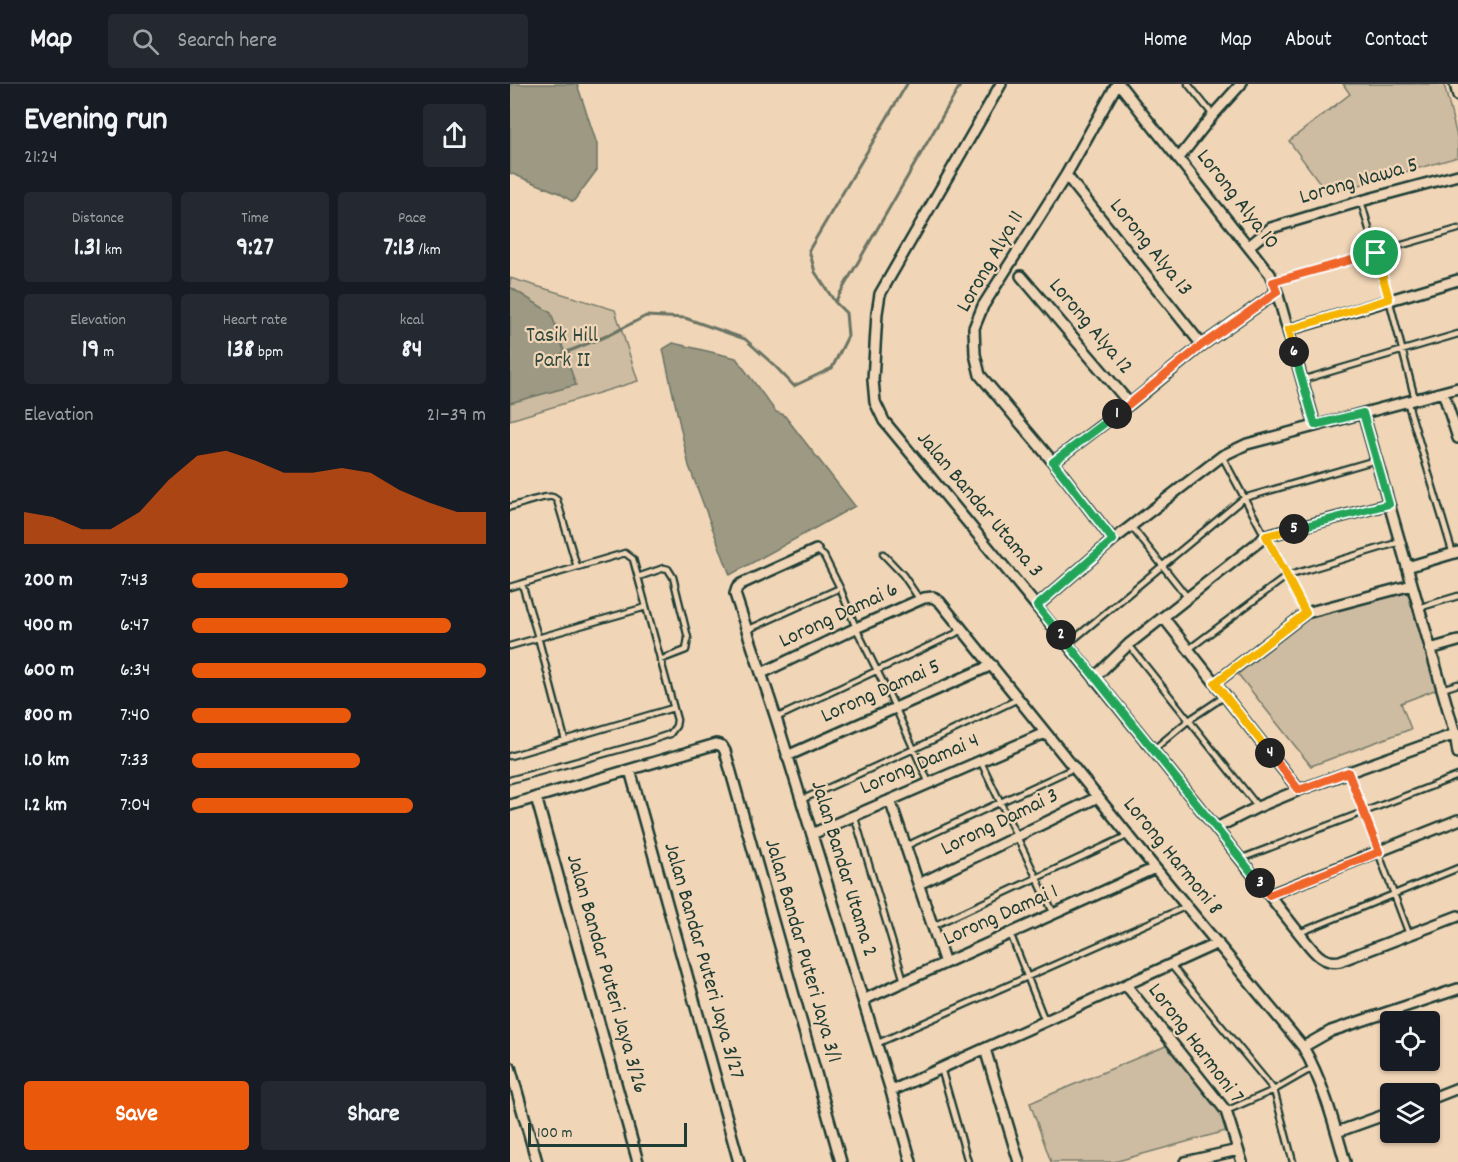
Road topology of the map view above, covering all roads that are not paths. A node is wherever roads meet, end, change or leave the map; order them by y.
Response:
1 (1001, 84) edge
2 (1118, 84) edge
3 (1188, 84) edge
4 (1241, 84) edge
5 (1455, 84) edge
6 (1458, 96) edge
7 (1213, 115) junction
8 (1179, 158) junction
9 (1066, 175) junction
10 (1458, 175) edge
11 (1361, 201) junction
12 (1458, 229) edge
13 (1249, 246) junction
14 (1376, 253) junction
15 (1021, 276) dead end
16 (1458, 280) edge
17 (1273, 282) junction
18 (1277, 292) junction
19 (1389, 299) junction
20 (1288, 330) junction
21 (1458, 334) edge
22 (1202, 345) junction
23 (1402, 351) junction
24 (1302, 381) junction
25 (1458, 388) edge
26 (1443, 392) junction
27 (1411, 400) junction
28 (1130, 404) junction
29 (1363, 413) junction
30 (1315, 425) junction
31 (1458, 438) edge
32 (1222, 456) junction
33 (1376, 460) junction
34 (1053, 462) junction
35 (1244, 498) junction
36 (1389, 504) junction
37 (510, 507) edge
38 (1131, 526) junction
39 (1266, 536) junction
40 (1113, 540) junction
41 (1400, 542) junction
42 (816, 550) joint
43 (1455, 553) edge
44 (883, 554) dead end
45 (1162, 566) junction
46 (577, 567) junction
47 (1407, 567) junction
48 (1287, 576) junction
49 (638, 577) junction
50 (522, 584) junction
51 (1412, 585) junction
52 (510, 587) edge
53 (840, 588) junction
54 (1458, 596) edge
55 (933, 597) joint
56 (1188, 598) junction
57 (920, 600) junction
58 (1037, 606) junction
59 (646, 607) junction
60 (1418, 608) junction
61 (1306, 613) junction
62 (1163, 616) junction
63 (856, 628) junction
64 (747, 630) junction
65 (963, 630) junction
66 (538, 637) junction
67 (1458, 641) edge
68 (1068, 644) junction
69 (1129, 644) junction
70 (510, 646) edge
71 (1430, 649) junction
72 (1189, 650) junction
73 (660, 660) junction
74 (992, 665) junction
75 (877, 670) junction
76 (762, 673) junction
77 (1095, 678) junction
78 (1215, 683) junction
79 (1458, 684) edge
80 (1442, 689) junction
81 (1225, 696) junction
82 (1018, 699) junction
83 (895, 707) junction
84 (673, 708) junction
85 (776, 718) junction
86 (1189, 720) junction
87 (1045, 733) junction
88 (1456, 734) edge
89 (565, 740) junction
90 (914, 749) junction
91 (1154, 750) junction
92 (1458, 753) edge
93 (510, 756) edge
94 (787, 756) junction
95 (980, 761) junction
96 (1074, 768) junction
97 (630, 770) junction
98 (1348, 772) junction
99 (1458, 776) edge
100 (510, 780) edge
101 (929, 783) junction
102 (1299, 790) junction
103 (536, 797) junction
104 (1098, 798) junction
105 (801, 800) junction
106 (890, 800) junction
107 (1000, 802) junction
108 (510, 805) edge
109 (1258, 807) junction
110 (1364, 812) junction
111 (854, 815) junction
112 (1458, 820) edge
113 (1216, 828) junction
114 (812, 834) junction
115 (1129, 836) junction
116 (1017, 837) junction
117 (906, 846) junction
118 (1379, 852) junction
119 (1240, 858) junction
120 (1458, 867) edge
121 (1155, 868) junction
122 (1036, 878) junction
123 (919, 884) junction
124 (1394, 894) junction
125 (1269, 895) junction
126 (1187, 906) junction
127 (1054, 914) junction
128 (1458, 916) edge
129 (933, 926) junction
130 (1010, 933) junction
131 (1299, 933) junction
132 (1409, 934) junction
133 (1218, 943) junction
134 (945, 963) junction
135 (1171, 965) junction
136 (1028, 977) junction
137 (904, 981) junction
138 (1126, 985) junction
139 (1458, 989) edge
140 (863, 1000) junction
141 (1046, 1021) junction
142 (876, 1044) junction
143 (1303, 1047) junction
144 (985, 1048) junction
145 (510, 1067) edge
146 (1314, 1067) junction
147 (941, 1068) junction
148 (1458, 1088) edge
149 (1274, 1090) junction
150 (891, 1091) junction
151 (1440, 1095) edge
152 (1226, 1111) junction
153 (1380, 1117) edge
154 (1337, 1132) junction
155 (1238, 1150) junction
156 (537, 1162) edge
157 (638, 1162) edge
158 (739, 1162) edge
159 (842, 1162) edge
160 (911, 1162) edge
161 (968, 1162) edge
162 (1019, 1162) edge
163 (1185, 1162) edge
164 (1242, 1162) edge
165 (1293, 1162) edge
166 (1345, 1162) edge

1 - 58 street, Jalan Bandar Utama 3
2 - 8 street, Lorong Alya 10
2 - 9 street, Lorong Alya 11
3 - 7 lane
4 - 7 street
5 - 6 street
7 - 8 street
8 - 13 street, Lorong Alya 10
9 - 22 street, Lorong Alya 13
9 - 34 street, Lorong Alya 11
10 - 11 street, Lorong Nawa 5
11 - 13 street, Lorong Nawa 5
11 - 14 lane
12 - 14 lane
13 - 17 street, Lorong Alya 10
14 - 17 lane
14 - 19 lane
15 - 28 street, Lorong Alya 12
16 - 19 street
17 - 18 street, Lorong Alya 10
18 - 20 street, Lorong Alya 10
18 - 22 street
19 - 20 street
19 - 23 lane
20 - 24 street, Lorong Alya 10
21 - 23 lane
22 - 28 street
23 - 24 lane
23 - 27 lane
24 - 30 street, Lorong Alya 10
25 - 26 street
26 - 27 street
26 - 31 street
27 - 29 street
27 - 43 lane
28 - 34 street
29 - 30 street
29 - 33 street
30 - 32 street
32 - 35 lane
32 - 38 street
33 - 35 lane
33 - 36 street
34 - 40 street, Lorong Alya 11
35 - 39 lane
35 - 45 lane
36 - 39 street
36 - 41 street
37 - 46 lane
38 - 40 street
38 - 45 lane
39 - 48 lane
39 - 56 street
40 - 58 street
41 - 47 street
41 - 48 lane
42 - 53 lane
42 - 64 street, Jalan Bandar Utama 2
43 - 47 street
44 - 57 lane
45 - 56 lane
45 - 68 lane
46 - 49 lane
46 - 50 lane
47 - 51 street
48 - 61 lane
48 - 72 lane
49 - 59 lane
49 - 73 lane
50 - 52 lane
50 - 66 lane
51 - 60 street
51 - 61 street
53 - 63 lane
53 - 64 lane
54 - 60 lane
55 - 57 street, Lorong Damai 6
55 - 65 street, Lorong Harmoni 8
56 - 62 street
57 - 63 street, Lorong Damai 6
58 - 68 street, Jalan Bandar Utama 3
59 - 66 lane
59 - 73 lane
60 - 71 street
61 - 78 street
62 - 69 street
62 - 72 street
63 - 75 lane
63 - 76 street, Lorong Damai 6
64 - 76 street, Jalan Bandar Utama 2
65 - 74 street, Lorong Harmoni 8
65 - 75 lane
66 - 70 lane
66 - 89 lane
67 - 71 street
68 - 77 street, Jalan Bandar Utama 3
69 - 77 street
69 - 86 lane
71 - 80 street
72 - 78 street
73 - 84 lane
74 - 82 street, Lorong Harmoni 8
74 - 83 street, Lorong Damai 5
75 - 83 lane
75 - 85 lane
76 - 85 street, Jalan Bandar Utama 2
77 - 91 street, Jalan Bandar Utama 3
78 - 81 street
79 - 80 lane
80 - 88 street
81 - 86 lane
81 - 102 street
82 - 87 street, Lorong Harmoni 8
82 - 90 lane
83 - 90 lane
83 - 94 street, Lorong Damai 5
84 - 89 lane
84 - 100 lane
85 - 94 street, Jalan Bandar Utama 2
86 - 91 lane
86 - 109 lane
87 - 95 street, Lorong Damai 4
87 - 96 street, Lorong Harmoni 8
88 - 92 street
88 - 98 street
89 - 93 lane
90 - 101 lane
90 - 105 lane
91 - 113 street, Jalan Bandar Utama 3
94 - 105 street, Jalan Bandar Utama 2
95 - 101 street, Lorong Damai 4
95 - 107 lane
96 - 104 street, Lorong Harmoni 8
96 - 107 lane
97 - 103 street
97 - 158 street, Jalan Bandar Puteri Jaya 3/27
97 - 159 street, Jalan Bandar Puteri Jaya 3/1
98 - 102 street
98 - 110 lane
99 - 110 lane
101 - 106 street, Lorong Damai 4
102 - 109 street
103 - 108 street
103 - 157 street, Jalan Bandar Puteri Jaya 3/26
104 - 115 street, Lorong Harmoni 8
104 - 116 street, Lorong Damai 3
105 - 114 street, Jalan Bandar Utama 2
106 - 111 street, Lorong Damai 4
106 - 117 street
107 - 116 lane
107 - 117 lane
109 - 113 street
110 - 118 lane
110 - 119 lane
111 - 114 street, Lorong Damai 4
111 - 137 lane
112 - 118 street
113 - 119 street, Jalan Bandar Utama 3
114 - 140 street, Jalan Bandar Utama 2
115 - 121 street, Lorong Harmoni 8
115 - 122 lane
116 - 122 lane
116 - 123 street, Lorong Damai 3
117 - 123 street
118 - 124 lane
118 - 125 street
119 - 125 street, Jalan Bandar Utama 3
120 - 124 lane
121 - 126 street, Lorong Harmoni 8
121 - 127 street, Lorong Damai 1
122 - 127 lane
122 - 129 lane
123 - 129 street
124 - 131 lane
124 - 132 lane
125 - 131 street, Jalan Bandar Utama 3
126 - 133 street, Lorong Harmoni 8
126 - 136 lane
127 - 130 street, Lorong Damai 1
128 - 132 street, Jalan Bandar Utama 3
129 - 134 street
130 - 134 street, Lorong Damai 1
130 - 136 lane
131 - 132 street, Jalan Bandar Utama 3
133 - 135 street
133 - 143 street, Lorong Harmoni 8
134 - 137 street, Lorong Damai 1
135 - 138 street
135 - 149 lane
136 - 141 lane
136 - 142 lane
137 - 140 street, Lorong Damai 1
138 - 141 street
138 - 152 street, Lorong Harmoni 7
139 - 143 street
140 - 142 street, Jalan Bandar Utama 2
141 - 144 street
142 - 150 street, Jalan Bandar Utama 2
143 - 146 street, Lorong Harmoni 8
144 - 147 street
144 - 162 street
145 - 156 street
146 - 149 lane
146 - 154 street, Lorong Harmoni 8
147 - 150 street
147 - 161 lane
148 - 151 street
149 - 152 lane
149 - 165 lane
150 - 160 street, Jalan Bandar Utama 2
152 - 155 street, Lorong Harmoni 7
153 - 154 street
154 - 166 street, Lorong Harmoni 8
155 - 163 street
155 - 164 street, Lorong Harmoni 7

